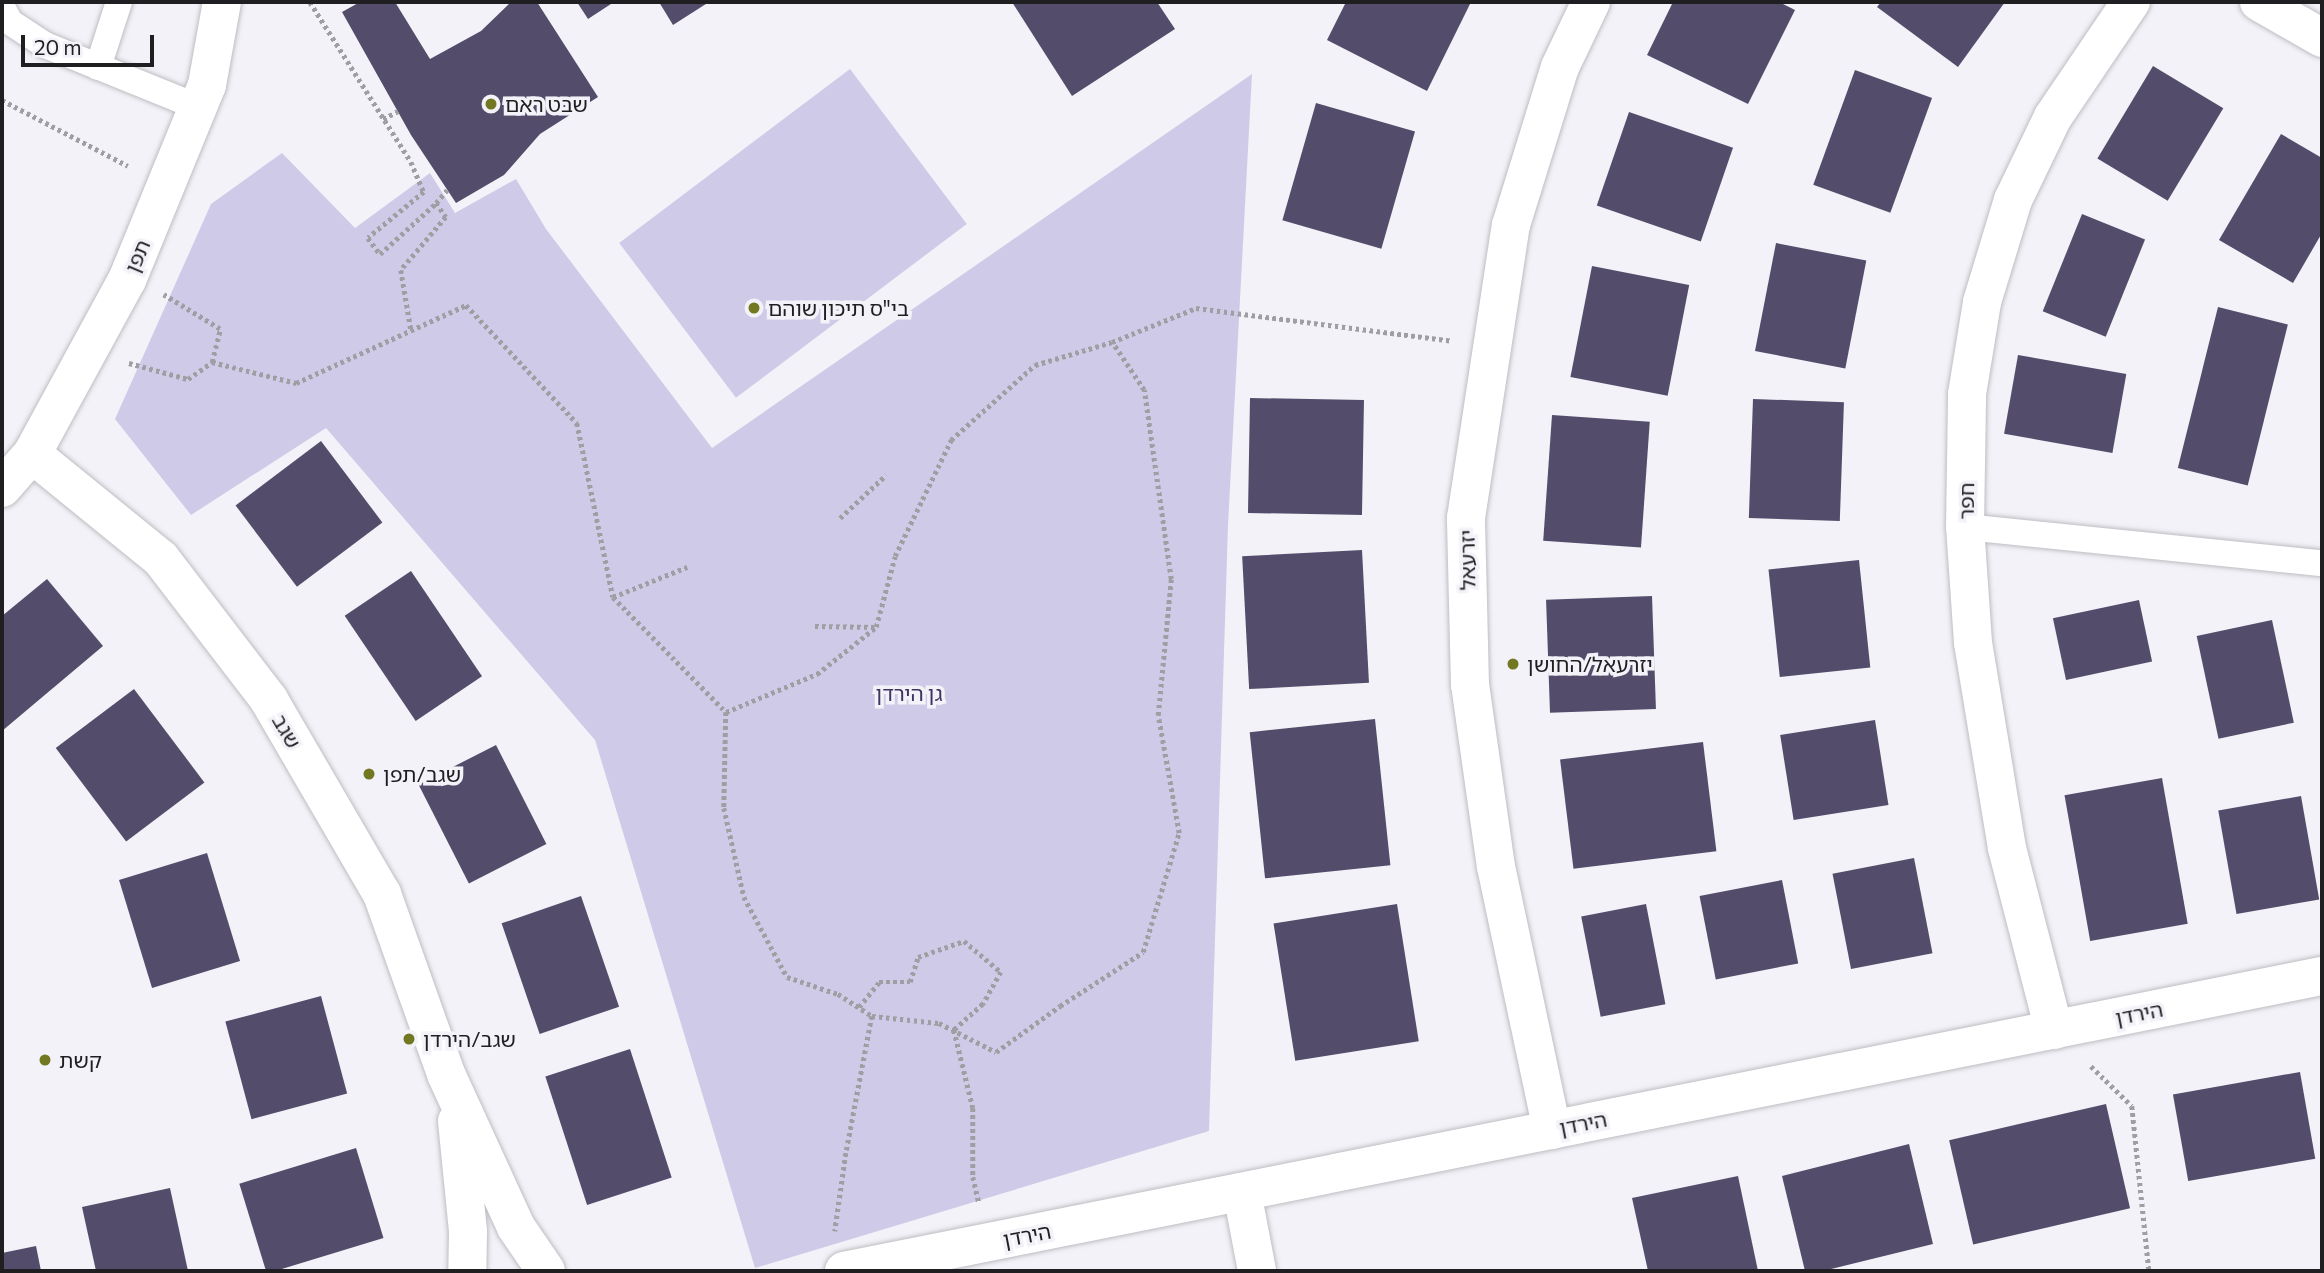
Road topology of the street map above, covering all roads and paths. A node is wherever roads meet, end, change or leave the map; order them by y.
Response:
1 (119, 2) edge
2 (222, 2) edge
3 (310, 2) edge
4 (1591, 2) edge
5 (2131, 2) edge
6 (2259, 2) edge
7 (2, 7) edge
8 (2322, 38) edge
9 (98, 67) junction
10 (2, 100) edge
11 (198, 107) junction
12 (398, 111) dead end
13 (383, 119) junction
14 (166, 186) junction
15 (447, 190) dead end
16 (436, 203) junction
17 (127, 280) junction
18 (411, 330) junction
19 (1112, 342) junction
20 (1491, 346) junction
21 (87, 352) junction
22 (212, 362) junction
23 (32, 454) junction
24 (886, 475) dead end
25 (2, 488) edge
26 (840, 517) dead end
27 (1965, 527) junction
28 (2322, 563) edge
29 (687, 568) dead end
30 (613, 597) junction
31 (815, 626) dead end
32 (876, 627) junction
33 (726, 712) junction
34 (2322, 976) edge
35 (859, 1007) junction
36 (872, 1016) junction
37 (954, 1030) junction
38 (2054, 1030) junction
39 (446, 1074) junction
40 (1552, 1130) junction
41 (973, 1177) dead end
42 (1242, 1192) junction
43 (839, 1258) edge
44 (467, 1271) edge
45 (547, 1271) edge
46 (1256, 1271) edge
47 (2149, 1271) edge

1 - 9 lane
2 - 11 street, תפן
3 - 13 path
4 - 20 street, יזרעאל
5 - 27 street, חפר
6 - 8 street
7 - 9 lane
9 - 11 lane
10 - 14 path
11 - 14 street, תפן
12 - 13 path
13 - 16 path
14 - 17 street, תפן
15 - 16 path
16 - 18 path
17 - 21 street, תפן
17 - 22 path
18 - 22 path
18 - 30 path
19 - 20 path
19 - 32 path
19 - 37 path
20 - 40 street, יזרעאל
21 - 22 path
21 - 23 street, תפן
23 - 25 street, תפן
23 - 39 street, שגב
24 - 26 path
27 - 28 lane
27 - 38 street, חפר
29 - 30 path
30 - 33 path
31 - 32 path
32 - 33 path
33 - 35 path
34 - 38 street, הירדן
35 - 36 path
35 - 37 path
36 - 37 path
36 - 43 path
37 - 41 path
38 - 40 street, הירדן
38 - 47 path
39 - 44 street, שגב
39 - 45 street, שגב
40 - 42 street, הירדן
42 - 43 street, הירדן
42 - 46 street

